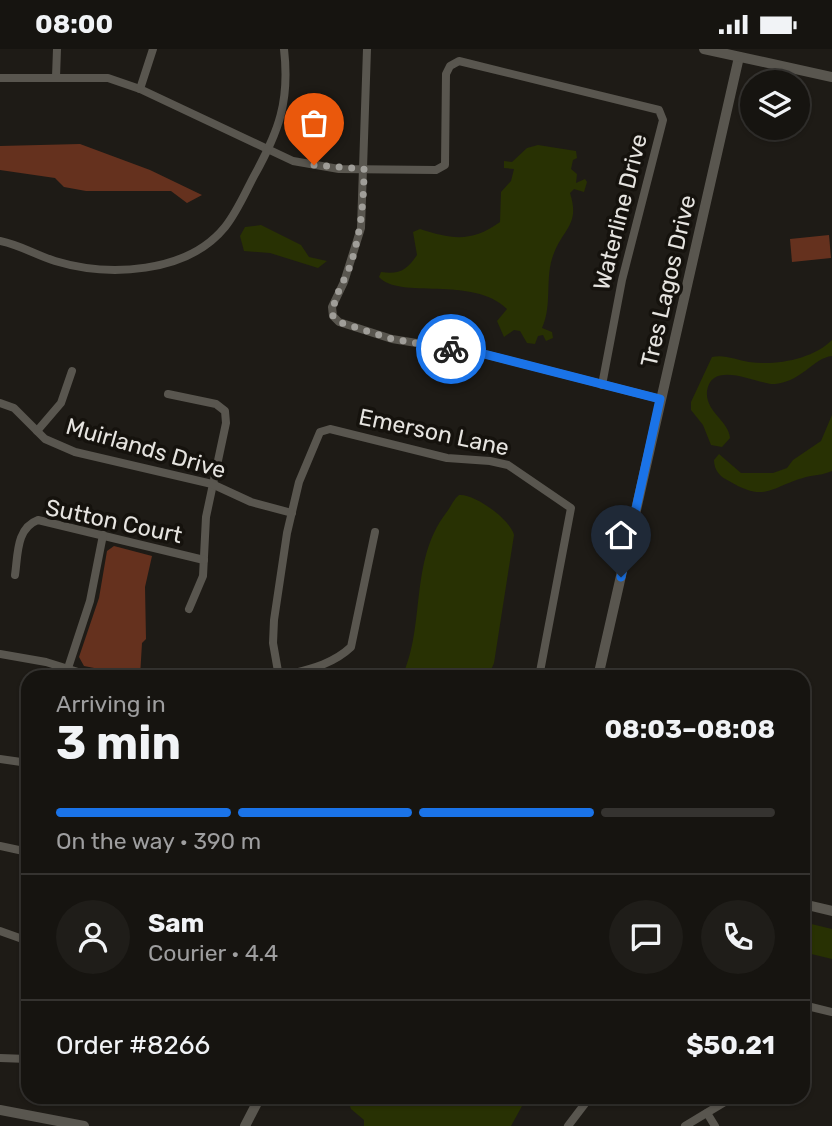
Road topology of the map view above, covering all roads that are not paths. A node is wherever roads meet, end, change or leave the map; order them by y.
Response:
1 (57, 49) edge
2 (153, 49) edge
3 (284, 49) edge
4 (366, 49) edge
5 (704, 49) edge
6 (739, 57) junction
7 (56, 77) junction
8 (832, 77) edge
9 (0, 78) edge
10 (140, 89) junction
11 (268, 150) junction
12 (364, 169) junction
13 (0, 241) edge
14 (72, 371) dead end
15 (602, 385) junction
16 (168, 394) dead end
17 (660, 399) junction
18 (0, 403) edge
19 (37, 431) junction
20 (212, 484) junction
21 (292, 513) junction
22 (375, 532) dead end
23 (103, 535) junction
24 (204, 560) junction
25 (15, 575) dead end
26 (190, 609) dead end
27 (0, 654) edge
28 (68, 668) junction
29 (74, 670) edge
30 (278, 670) edge
31 (305, 670) edge
32 (541, 670) edge
33 (600, 670) edge
34 (0, 759) edge
35 (21, 762) edge
36 (0, 846) edge
37 (21, 850) edge
38 (810, 906) edge
39 (832, 911) edge
40 (0, 931) edge
41 (21, 938) edge
42 (810, 1007) edge
43 (832, 1012) edge
44 (0, 1058) edge
45 (21, 1059) edge
46 (256, 1104) edge
47 (585, 1104) edge
48 (722, 1104) edge
49 (0, 1110) edge
50 (707, 1113) junction
51 (84, 1126) edge
52 (245, 1126) edge
53 (568, 1126) edge
54 (685, 1126) edge
55 (715, 1126) edge

1 - 7 street
2 - 10 street
3 - 11 street
4 - 12 street
5 - 6 main road
6 - 8 main road
6 - 17 street, Tres Lagos Drive
7 - 9 street
7 - 10 street
10 - 11 street
11 - 12 street
11 - 13 street
12 - 15 street
12 - 15 street, Waterline Drive
14 - 19 street
15 - 17 street
16 - 20 street
17 - 33 street, Tres Lagos Drive
18 - 19 street, Muirlands Drive
19 - 20 street, Muirlands Drive
20 - 21 street, Muirlands Drive
20 - 24 street
21 - 30 street
21 - 32 street, Emerson Lane
22 - 31 street
23 - 24 street, Sutton Court
23 - 25 street, Sutton Court
23 - 28 street
24 - 26 street
27 - 28 street
28 - 29 street
34 - 35 street
36 - 37 street
38 - 39 street
40 - 41 street
42 - 43 street
44 - 45 street
46 - 52 street
47 - 53 street
48 - 50 street
49 - 51 street
50 - 54 street
50 - 55 street

